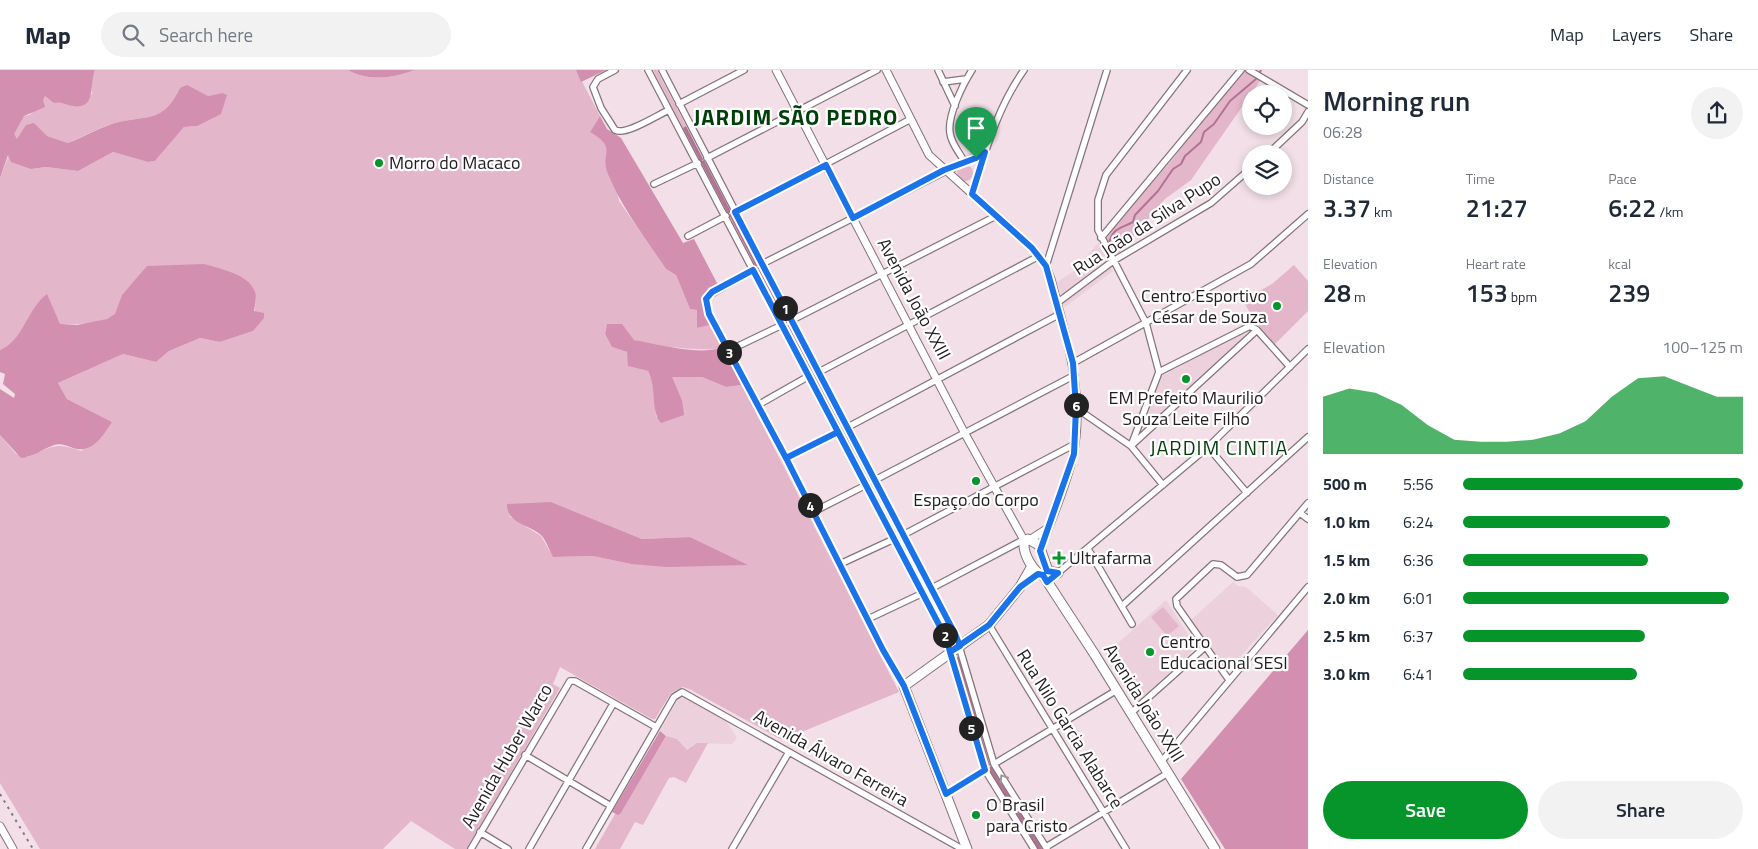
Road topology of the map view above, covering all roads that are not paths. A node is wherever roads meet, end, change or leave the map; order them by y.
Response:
1 (615, 70) edge
2 (648, 70) edge
3 (662, 70) edge
4 (744, 70) edge
5 (776, 70) edge
6 (877, 70) edge
7 (886, 70) edge
8 (938, 70) edge
9 (972, 70) edge
10 (1024, 70) edge
11 (1107, 70) edge
12 (1187, 70) edge
13 (1241, 70) edge
14 (1249, 70) edge
15 (966, 79) junction
16 (943, 82) junction
17 (679, 104) junction
18 (1308, 105) edge
19 (955, 106) junction
20 (669, 110) junction
21 (797, 111) junction
22 (1308, 112) edge
23 (909, 120) junction
24 (1278, 145) edge
25 (985, 152) junction
26 (707, 158) junction
27 (966, 161) junction
28 (698, 163) junction
29 (826, 165) junction
30 (947, 173) junction
31 (978, 174) junction
32 (1242, 176) edge
33 (654, 184) dead end
34 (972, 194) junction
35 (735, 212) junction
36 (1308, 214) edge
37 (726, 216) junction
38 (996, 216) junction
39 (853, 218) junction
40 (688, 236) dead end
41 (1101, 238) junction
42 (1039, 256) junction
43 (1113, 261) junction
44 (762, 264) junction
45 (1046, 266) junction
46 (753, 270) junction
47 (881, 272) junction
48 (1057, 303) junction
49 (1060, 314) junction
50 (792, 320) junction
51 (1146, 323) junction
52 (782, 325) junction
53 (909, 326) junction
54 (1257, 330) junction
55 (1308, 349) edge
56 (728, 351) junction
57 (1073, 363) junction
58 (1290, 368) junction
59 (819, 372) junction
60 (1159, 372) junction
61 (809, 376) junction
62 (1075, 376) junction
63 (938, 380) junction
64 (758, 405) junction
65 (1076, 408) junction
66 (848, 427) junction
67 (838, 432) junction
68 (964, 432) junction
69 (1308, 437) edge
70 (1075, 444) junction
71 (1131, 446) junction
72 (1208, 447) junction
73 (786, 458) junction
74 (875, 480) junction
75 (866, 485) junction
76 (1163, 485) junction
77 (994, 486) junction
78 (1246, 493) junction
79 (1308, 503) edge
80 (813, 512) junction
81 (1300, 513) junction
82 (1308, 520) edge
83 (1048, 528) junction
84 (903, 534) junction
85 (894, 539) junction
86 (1026, 540) junction
87 (1088, 549) junction
88 (1040, 551) junction
89 (840, 564) junction
90 (1041, 573) junction
91 (1058, 573) joint
92 (1308, 587) edge
93 (932, 588) junction
94 (923, 593) junction
95 (1122, 606) junction
96 (868, 619) junction
97 (1132, 624) dead end
98 (989, 625) junction
99 (960, 646) junction
100 (1205, 647) junction
101 (950, 652) junction
102 (1229, 680) junction
103 (904, 686) junction
104 (1117, 690) junction
105 (613, 704) junction
106 (1131, 713) junction
107 (656, 727) junction
108 (1052, 729) junction
109 (789, 752) junction
110 (525, 755) junction
111 (1162, 762) junction
112 (994, 764) junction
113 (985, 770) junction
114 (1168, 772) junction
115 (569, 781) junction
116 (946, 794) junction
117 (611, 806) junction
118 (1104, 812) junction
119 (0, 826) edge
120 (480, 832) junction
121 (1047, 848) edge
122 (14, 849) edge
123 (471, 849) edge
124 (508, 849) edge
125 (529, 849) edge
126 (586, 849) edge
127 (732, 849) edge
128 (962, 849) edge
129 (967, 849) edge
130 (1034, 849) edge
131 (1126, 849) edge
132 (1215, 849) edge

1 - 20 street
2 - 20 street
3 - 17 street
4 - 17 street
5 - 21 street, Avenida João XXIII
6 - 21 street
7 - 23 street
8 - 16 street
9 - 15 street
10 - 25 street
11 - 45 street
12 - 41 street
13 - 41 street
14 - 18 street
15 - 16 street
15 - 19 street
16 - 19 street
17 - 26 street
19 - 27 street
20 - 28 street
21 - 26 street
21 - 29 street, Avenida João XXIII
22 - 24 street
23 - 29 street
23 - 30 street
25 - 27 street
25 - 31 street
26 - 35 street
27 - 30 street
27 - 31 street
28 - 33 street
28 - 37 street
29 - 35 street
29 - 39 street, Avenida João XXIII
30 - 34 street
30 - 39 street
31 - 34 street
32 - 43 street, Rua João da Silva Pupo
34 - 38 street
35 - 44 street
36 - 51 street
37 - 40 street
37 - 46 street
38 - 42 street
38 - 47 street
39 - 44 street
39 - 47 street, Avenida João XXIII
41 - 43 street
42 - 45 street
42 - 53 street
43 - 48 street, Rua João da Silva Pupo
43 - 51 street
44 - 50 street
45 - 48 street
46 - 52 street
46 - 56 street
47 - 50 street
47 - 53 street, Avenida João XXIII
48 - 49 street
49 - 57 street
49 - 63 street
50 - 59 street
51 - 57 street
51 - 60 street
52 - 56 street
52 - 61 street
53 - 59 street
53 - 63 street, Avenida João XXIII
54 - 58 street
54 - 60 street
54 - 71 street
55 - 58 street
56 - 64 street
57 - 62 street
58 - 72 street
59 - 66 street
60 - 71 street
61 - 64 street
61 - 67 street
62 - 65 street
62 - 68 street
63 - 66 street
63 - 68 street, Avenida João XXIII
64 - 73 street
65 - 70 street
65 - 71 street
66 - 74 street
67 - 73 street
67 - 75 street
68 - 74 street
68 - 77 street, Avenida João XXIII
69 - 78 street
70 - 77 street
70 - 83 street
71 - 76 street
72 - 76 street
72 - 78 street
73 - 80 street
74 - 84 street
75 - 80 street
75 - 85 street
76 - 87 street
77 - 84 street
77 - 86 street, Avenida João XXIII
78 - 95 street
79 - 81 street
80 - 89 street
81 - 82 street
81 - 100 street
83 - 86 street
83 - 88 street
84 - 93 street
85 - 89 street
85 - 94 street
86 - 88 main road, Avenida João XXIII
86 - 90 main road, Avenida João XXIII
86 - 93 street
87 - 91 street
87 - 95 street
88 - 90 main road, Avenida João XXIII
89 - 96 street
90 - 91 main road
90 - 98 main road
90 - 104 main road, Avenida João XXIII
92 - 102 street
93 - 99 street
94 - 96 street
94 - 101 street
95 - 97 street
96 - 103 street
98 - 99 main road
98 - 108 street, Rua Nilo Garcia Alabarce
99 - 101 main road
99 - 112 street
100 - 102 street
100 - 106 street
101 - 103 main road
101 - 113 street
102 - 111 street
103 - 116 main road
104 - 106 main road, Avenida João XXIII
104 - 108 street
105 - 107 street
105 - 110 street, Avenida Huber Warco
105 - 115 street
106 - 111 main road, Avenida João XXIII
107 - 109 street, Avenida Álvaro Ferreira
107 - 117 street
108 - 112 street
108 - 118 street, Rua Nilo Garcia Alabarce
109 - 127 street
109 - 128 street, Avenida Álvaro Ferreira
110 - 115 street
110 - 120 street, Avenida Huber Warco
111 - 114 main road, Avenida João XXIII
121 -> 112 street
113 - 116 street
113 - 130 street
114 - 118 street
114 - 132 main road, Avenida João XXIII
115 - 117 street
115 - 125 street
116 - 129 main road
117 - 126 street
118 - 121 street
118 - 131 street, Rua Nilo Garcia Alabarce
119 - 122 street
120 - 123 street, Avenida Huber Warco
120 - 124 street

